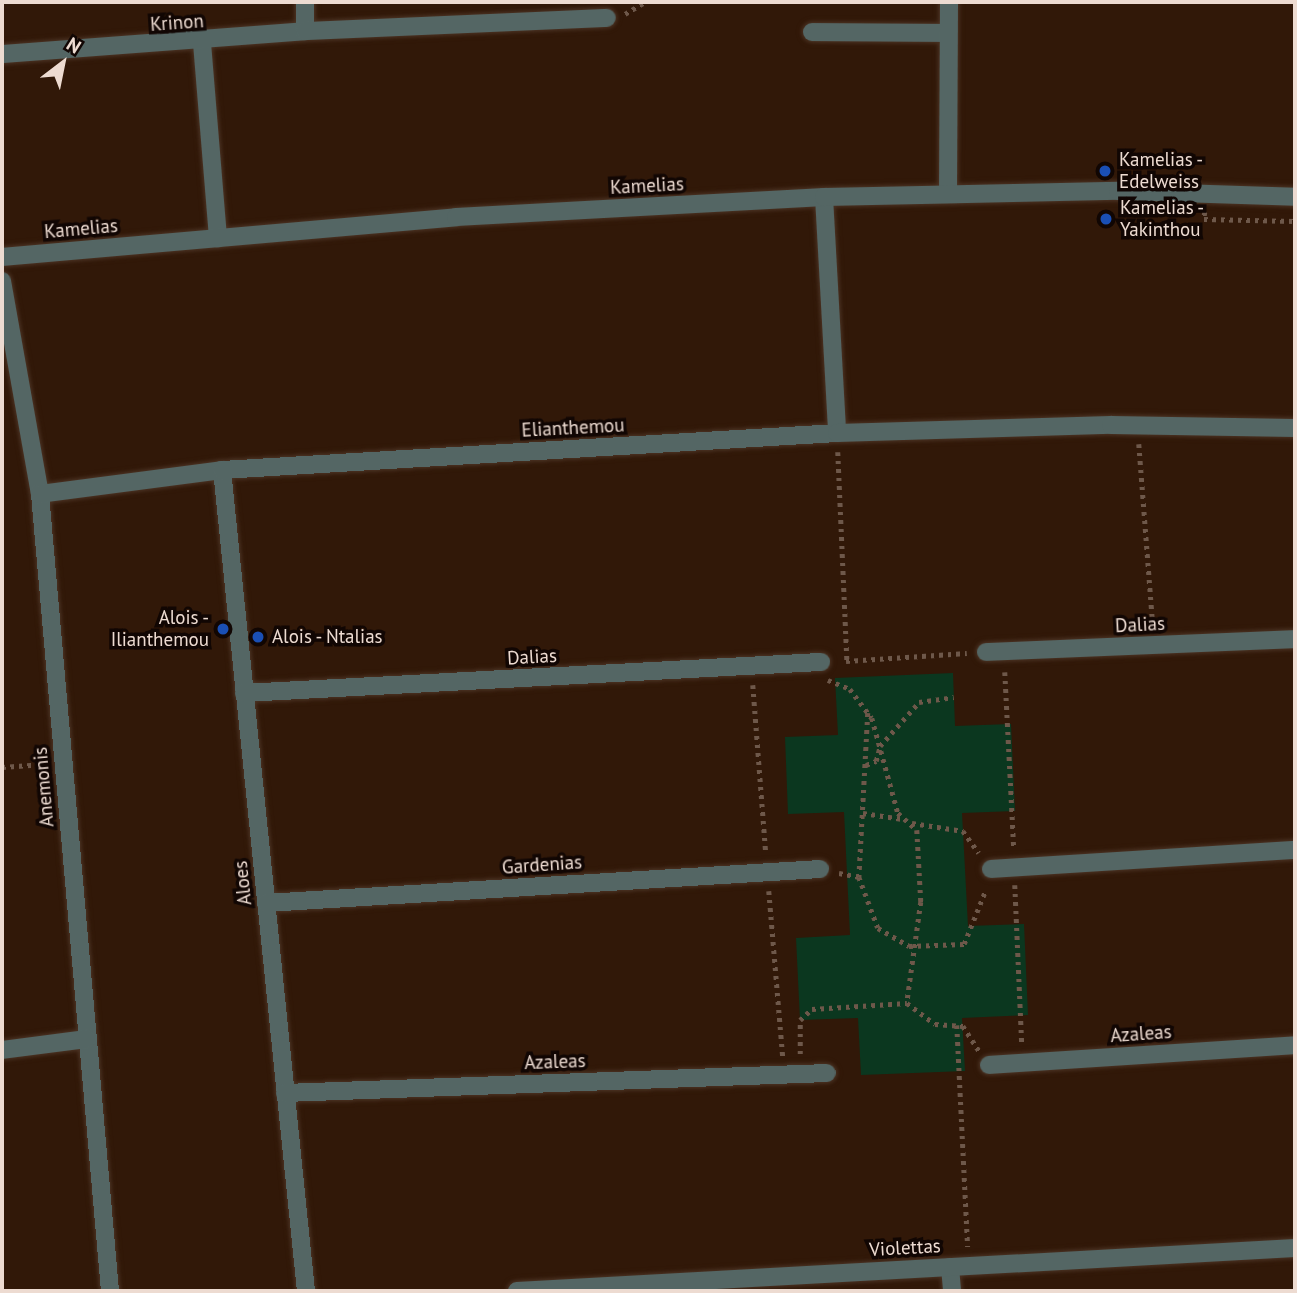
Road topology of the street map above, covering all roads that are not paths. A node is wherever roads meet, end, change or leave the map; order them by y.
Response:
1 (305, 2) edge
2 (949, 2) edge
3 (607, 18) dead end
4 (305, 31) junction
5 (812, 32) dead end
6 (946, 33) junction
7 (202, 43) junction
8 (2, 54) edge
9 (948, 194) junction
10 (824, 197) junction
11 (1295, 197) edge
12 (218, 238) junction
13 (2, 257) edge
14 (2, 281) edge
15 (1295, 428) edge
16 (837, 433) junction
17 (222, 470) junction
18 (40, 494) junction
19 (1295, 639) edge
20 (986, 652) road end
21 (825, 662) road end
22 (244, 693) junction
23 (1295, 850) edge
24 (820, 869) dead end
25 (991, 869) road end
26 (266, 903) junction
27 (88, 1039) junction
28 (1295, 1045) edge
29 (2, 1050) edge
30 (989, 1065) road end
31 (827, 1073) dead end
32 (285, 1093) junction
33 (1295, 1248) edge
34 (950, 1267) junction
35 (750, 1285) edge
36 (110, 1291) edge
37 (306, 1291) edge
38 (517, 1291) edge
39 (952, 1291) edge

1 - 4 street
2 - 6 street
3 - 4 street, Krinon
4 - 7 street, Krinon
5 - 6 street
6 - 9 street
7 - 8 street, Krinon
7 - 12 street
9 - 10 street, Kamelias
9 - 11 street, Kamelias
10 - 12 street, Kamelias
10 - 16 street
12 - 13 street, Kamelias
14 - 18 street, Anemonis
15 - 16 street, Elianthemou
16 - 17 street, Elianthemou
17 - 18 street, Elianthemou
17 - 22 street, Aloes
18 - 27 street, Anemonis
19 - 20 street, Dalias
21 - 22 street, Dalias
22 - 26 street, Aloes
23 - 25 street
24 - 26 street, Gardenias
26 - 32 street, Aloes
27 - 29 street
27 - 36 street, Anemonis
28 - 30 street, Azaleas
31 - 32 street, Azaleas
32 - 37 street, Aloes
33 - 34 street, Violettas
34 - 35 street, Violettas
34 - 39 street
35 - 38 street, Violettas

